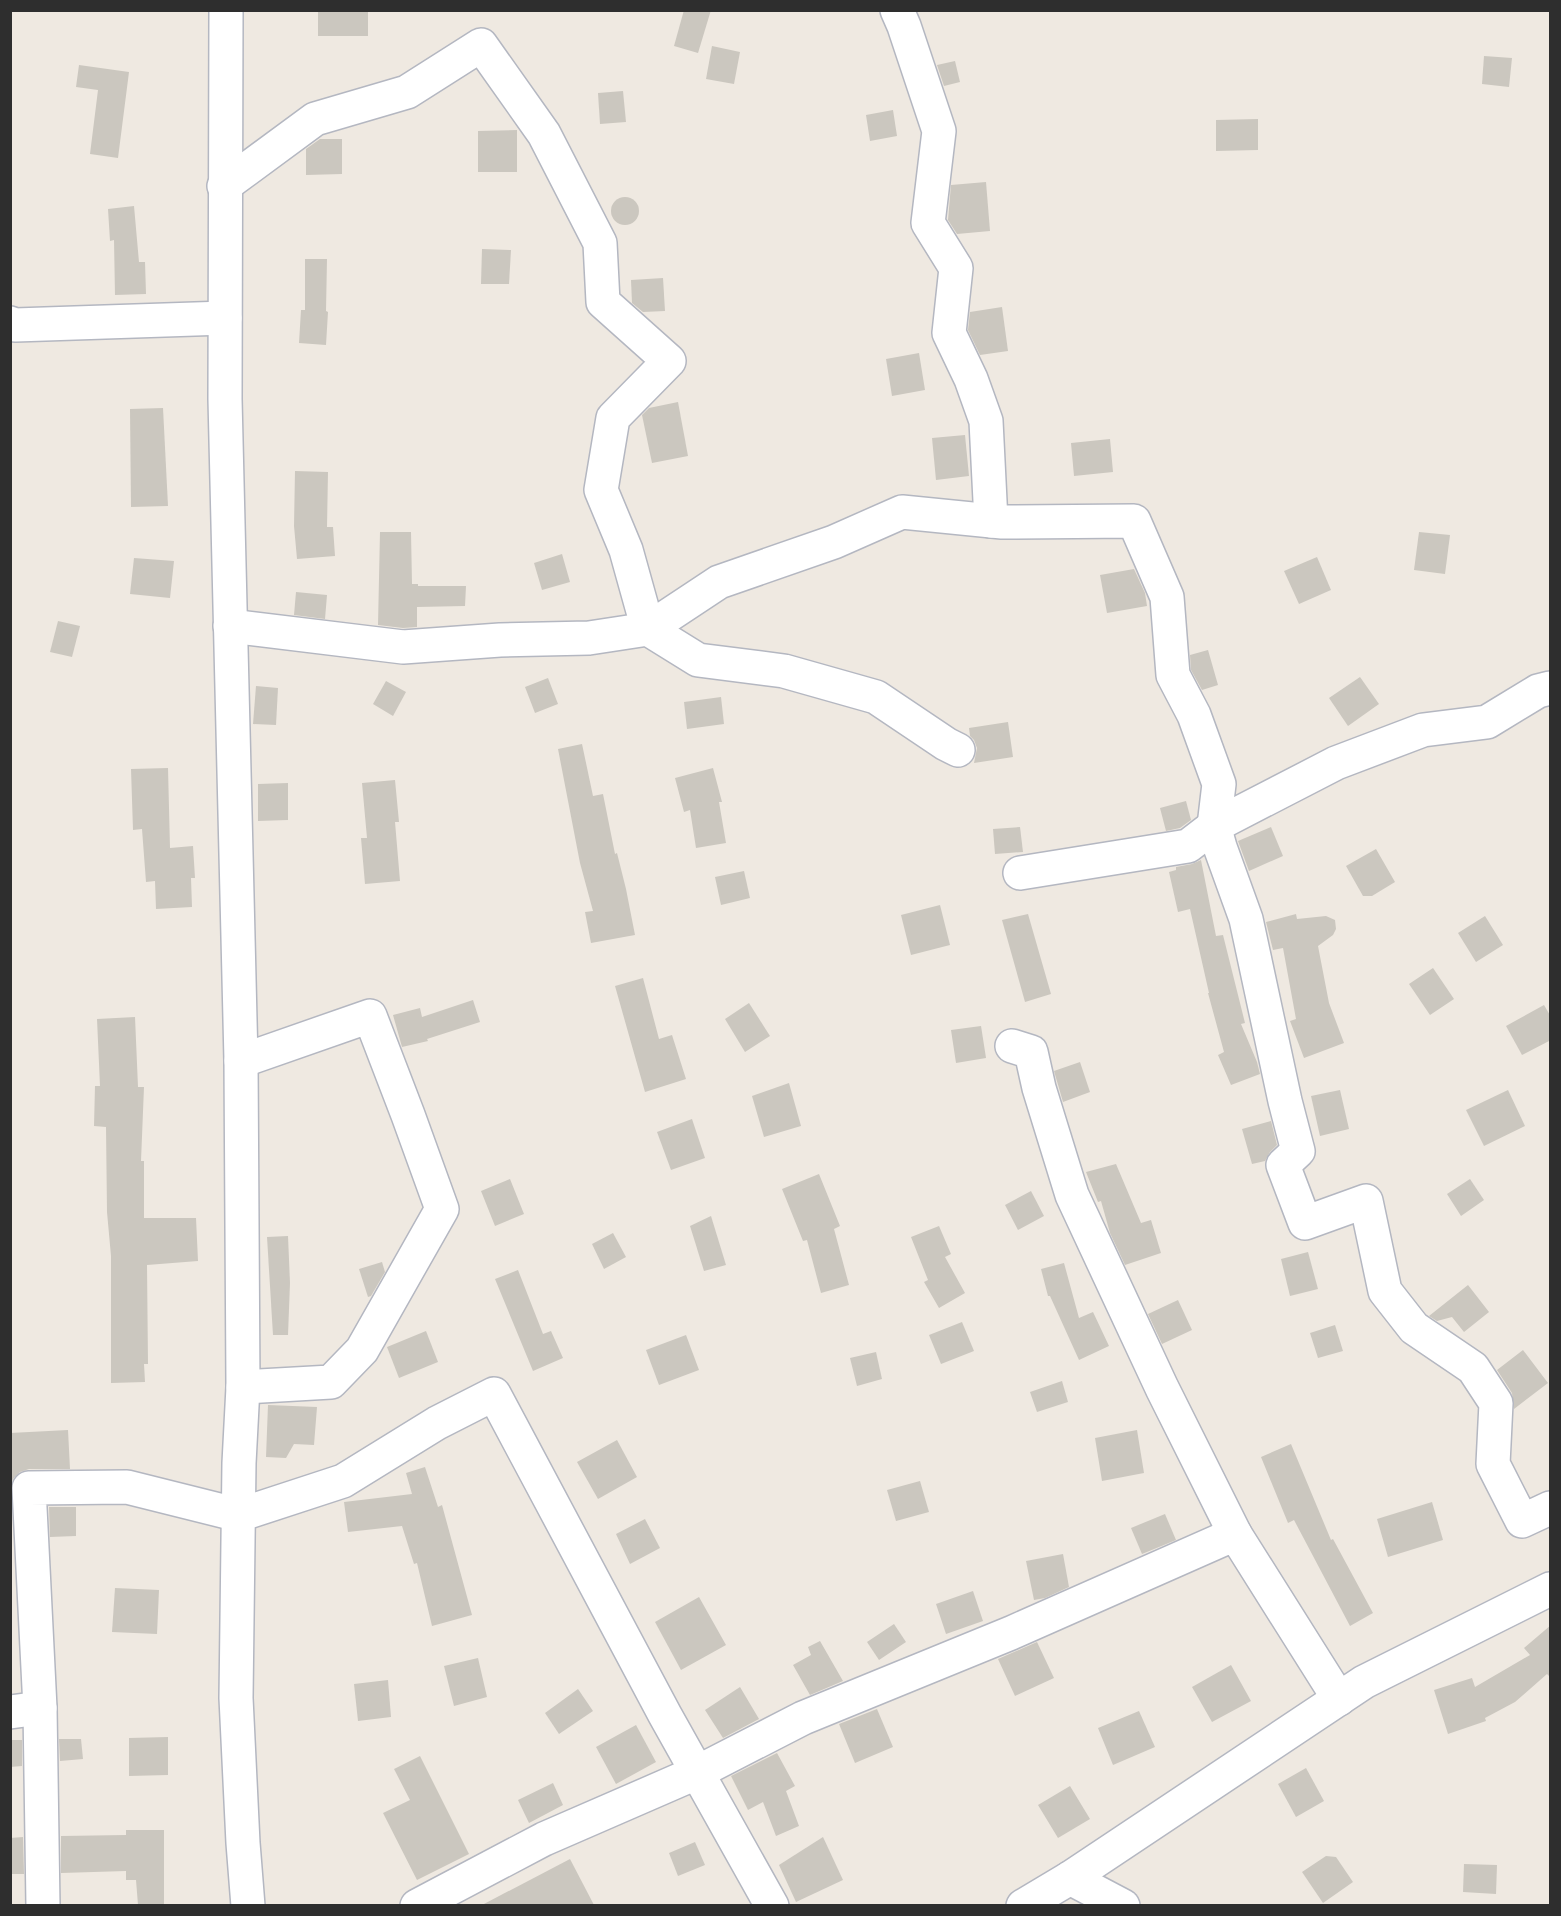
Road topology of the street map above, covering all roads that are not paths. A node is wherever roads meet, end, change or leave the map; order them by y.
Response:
1 (226, 10) edge
2 (897, 10) edge
3 (224, 186) junction
4 (225, 318) junction
5 (10, 323) edge
6 (991, 521) junction
7 (230, 626) junction
8 (648, 629) junction
9 (1551, 688) edge
10 (958, 750) dead end
11 (1214, 826) junction
12 (1020, 873) dead end
13 (1012, 1046) dead end
14 (241, 1061) junction
15 (243, 1387) junction
16 (1551, 1509) edge
17 (239, 1515) junction
18 (1235, 1534) junction
19 (1551, 1589) edge
20 (1339, 1699) junction
21 (25, 1710) edge
22 (698, 1773) junction
23 (1070, 1878) junction
24 (43, 1905) edge
25 (248, 1905) edge
26 (417, 1905) edge
27 (772, 1905) edge
28 (1023, 1905) edge
29 (1123, 1905) edge

1 - 3 street
2 - 6 street
3 - 4 street
3 - 8 street
4 - 5 street
4 - 7 street
6 - 8 street
6 - 11 street
7 - 8 street
7 - 14 street
8 - 10 street
9 - 11 street
11 - 12 street
11 - 16 street
13 - 18 street
14 - 15 street
14 - 15 street
15 - 17 street
17 - 21 street
17 - 22 street
17 - 25 street
18 - 20 street
18 - 22 street
19 - 20 street
20 - 23 street
21 - 24 street
22 - 26 street
22 - 27 street
23 - 28 street
23 - 29 street

